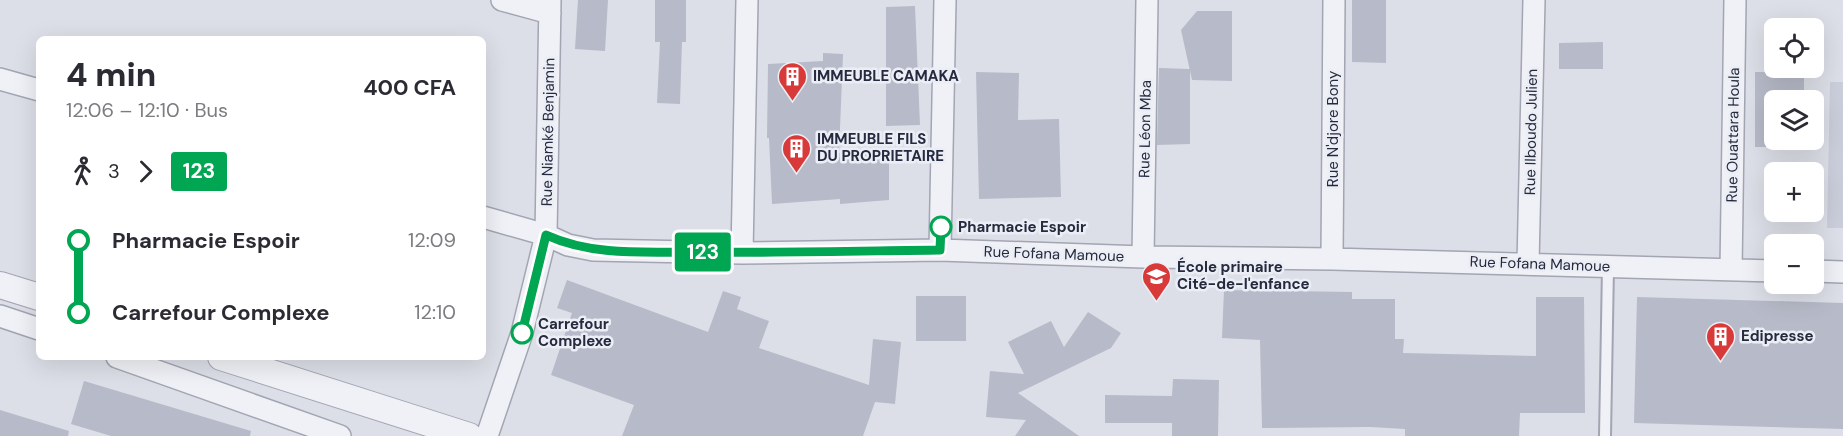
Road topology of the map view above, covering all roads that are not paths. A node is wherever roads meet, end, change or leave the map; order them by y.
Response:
1 (502, 0) edge
2 (747, 0) edge
3 (945, 0) edge
4 (1147, 0) edge
5 (1334, 0) edge
6 (1534, 0) edge
7 (1735, 0) edge
8 (550, 6) edge
9 (0, 79) edge
10 (36, 89) edge
11 (486, 218) edge
12 (546, 235) junction
13 (940, 250) junction
14 (742, 253) junction
15 (1143, 257) junction
16 (1332, 259) junction
17 (1528, 264) junction
18 (1608, 267) junction
19 (1731, 270) junction
20 (1764, 271) edge
21 (1824, 271) edge
22 (1843, 272) edge
23 (0, 285) edge
24 (36, 296) edge
25 (0, 316) edge
26 (36, 328) edge
27 (125, 360) edge
28 (230, 360) edge
29 (340, 436) edge
30 (469, 436) edge
31 (487, 436) edge
32 (1605, 436) edge

1 - 8 street
2 - 14 street
3 - 13 street
4 - 15 street, Rue Léon Mba
5 - 16 street, Rue N'djore Bony
6 - 17 street, Rue Ilboudo Julien
7 - 19 street, Rue Ouattara Houla
8 - 12 street, Rue Niamké Benjamin
9 - 10 street
11 - 12 street, Rue Fofana Mamoue
12 - 14 street, Rue Fofana Mamoue
12 - 31 street, Rue Niamké Benjamin
13 - 14 street, Rue Fofana Mamoue
13 - 15 street, Rue Fofana Mamoue
15 - 16 street, Rue Fofana Mamoue
16 - 17 street, Rue Fofana Mamoue
17 - 18 street, Rue Fofana Mamoue
18 - 19 street, Rue Fofana Mamoue
18 - 32 lane
19 - 20 street, Rue Fofana Mamoue
21 - 22 street
23 - 24 street
25 - 26 street
27 - 29 street
28 - 30 street

